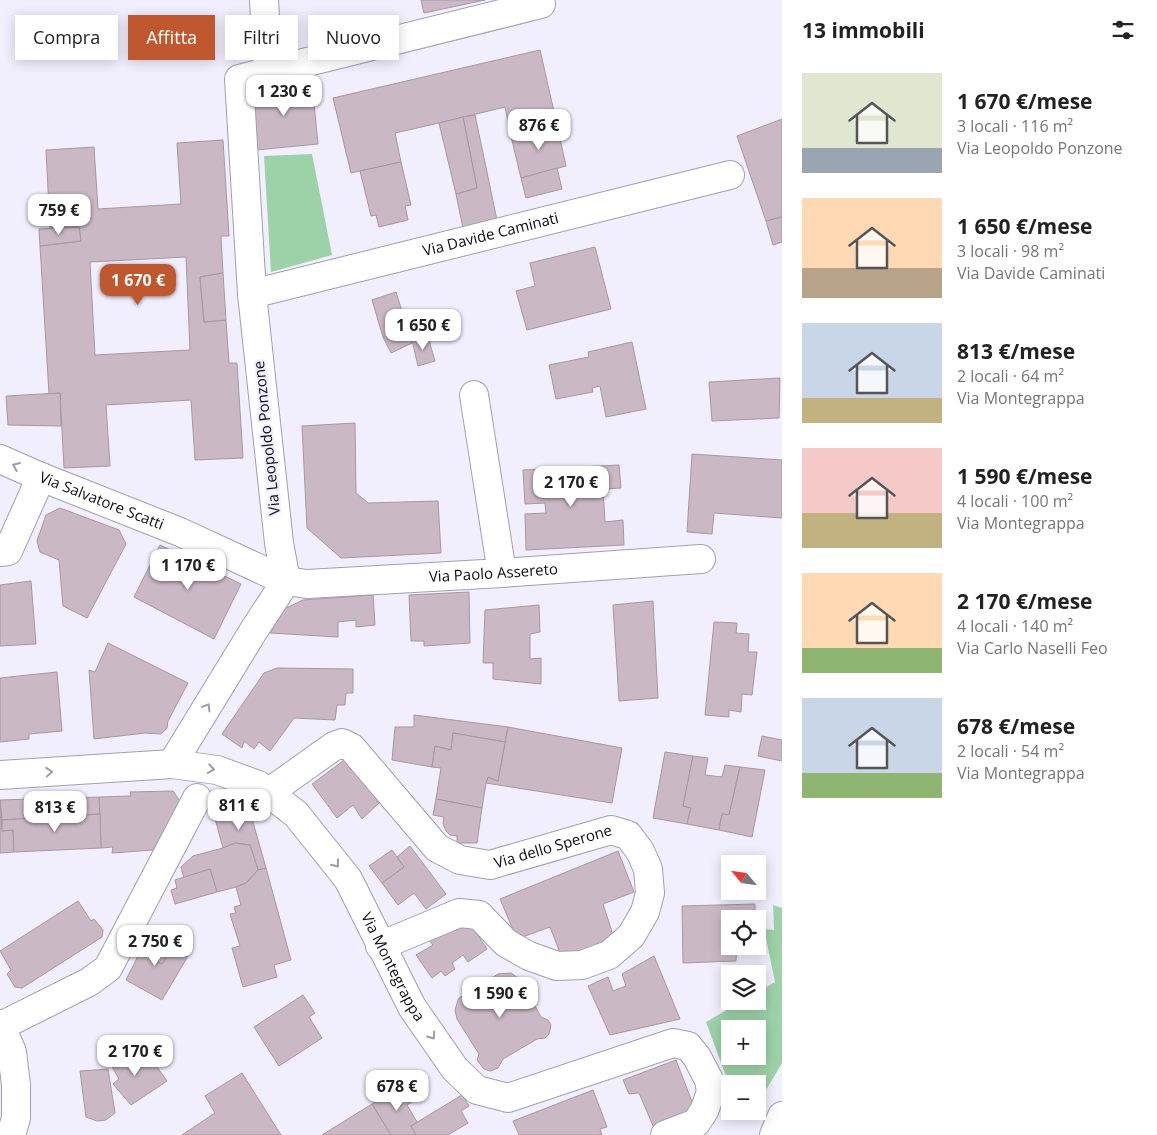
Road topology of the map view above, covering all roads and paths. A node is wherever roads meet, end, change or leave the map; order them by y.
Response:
1 (264, 0) edge
2 (541, 4) dead end
3 (268, 72) junction
4 (730, 175) dead end
5 (252, 294) junction
6 (474, 395) dead end
7 (0, 459) edge
8 (41, 477) junction
9 (0, 552) edge
10 (701, 559) dead end
11 (502, 573) junction
12 (286, 581) junction
13 (172, 764) junction
14 (0, 775) edge
15 (268, 793) junction
16 (197, 798) dead end
17 (380, 946) junction
18 (0, 1025) edge
19 (782, 1116) edge
20 (11, 1135) edge
21 (665, 1135) edge
22 (774, 1135) edge

1 - 3 street
2 - 3 street
3 - 5 street, Via Leopoldo Ponzone
4 - 5 street, Via Davide Caminati
5 - 12 street, Via Leopoldo Ponzone
6 - 11 street
8 -> 7 street, Via Salvatore Scatti
8 - 9 street
8 - 12 street, Via Salvatore Scatti
10 - 11 street, Via Paolo Assereto
11 - 12 street, Via Paolo Assereto
13 -> 12 street
14 -> 13 street, Via Montegrappa
13 -> 15 street, Via Montegrappa
15 -> 17 street, Via Montegrappa
15 - 17 street, Via dello Sperone
16 - 18 street
17 -> 21 street, Via Montegrappa
18 - 20 street
19 - 22 street

